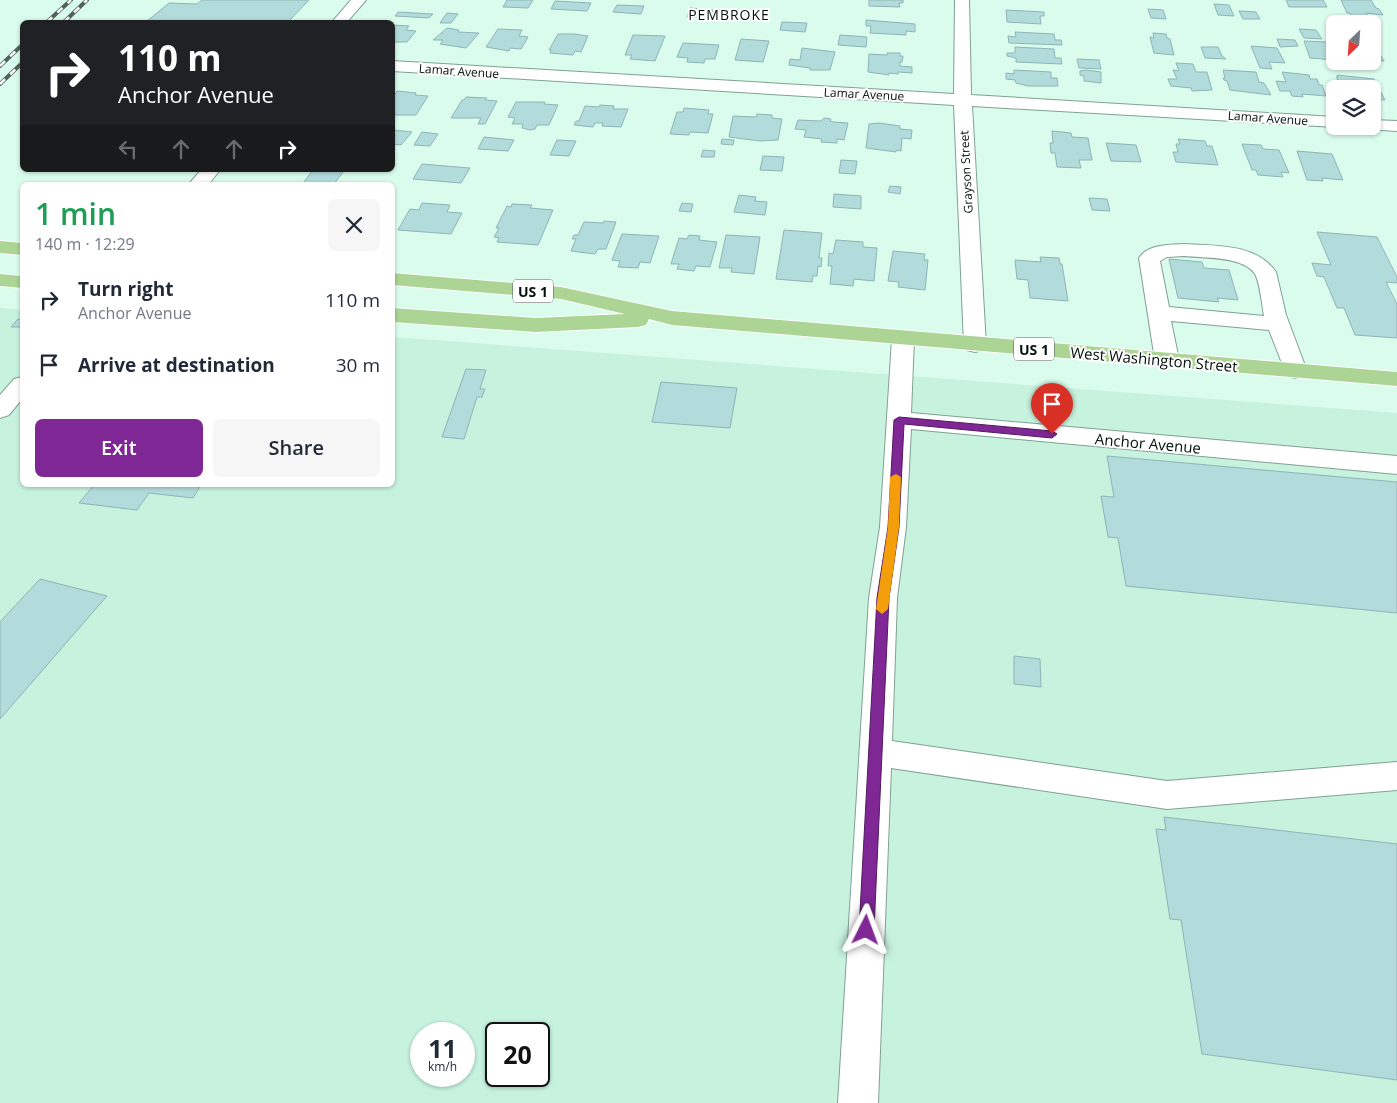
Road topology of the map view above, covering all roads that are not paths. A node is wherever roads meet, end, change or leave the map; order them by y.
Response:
1 (359, 0) edge
2 (962, 0) edge
3 (341, 20) edge
4 (395, 66) edge
5 (963, 100) junction
6 (1326, 121) edge
7 (1381, 125) edge
8 (1397, 126) edge
9 (209, 172) edge
10 (201, 182) edge
11 (0, 247) edge
12 (20, 249) edge
13 (395, 279) edge
14 (0, 280) edge
15 (20, 282) edge
16 (1159, 313) junction
17 (395, 315) edge
18 (672, 318) junction
19 (1278, 324) junction
20 (903, 339) junction
21 (976, 345) junction
22 (1167, 360) junction
23 (1295, 371) junction
24 (1397, 379) edge
25 (20, 386) edge
26 (0, 410) edge
27 (899, 420) junction
28 (1397, 465) edge
29 (876, 752) junction
30 (1397, 776) edge
31 (858, 1103) edge

1 - 3 street
2 - 5 street, Grayson Street
4 - 5 street, Lamar Avenue
5 - 6 street, Lamar Avenue
5 - 21 street, Grayson Street
7 - 8 street
9 - 10 street
11 - 12 main road
13 - 18 main road, West Washington Street / US 1
14 - 15 main road
16 - 19 street
16 - 19 street
16 - 22 street
17 - 18 main road, West Washington Street / US 1
18 - 20 main road, West Washington Street / US 1
19 - 23 street
20 - 21 main road, West Washington Street / US 1
20 - 27 street
21 - 22 main road, West Washington Street / US 1
22 - 23 main road, West Washington Street / US 1
23 - 24 main road, West Washington Street / US 1
25 - 26 street
27 - 28 street, Anchor Avenue
27 - 29 street
29 - 30 street
29 - 31 street

